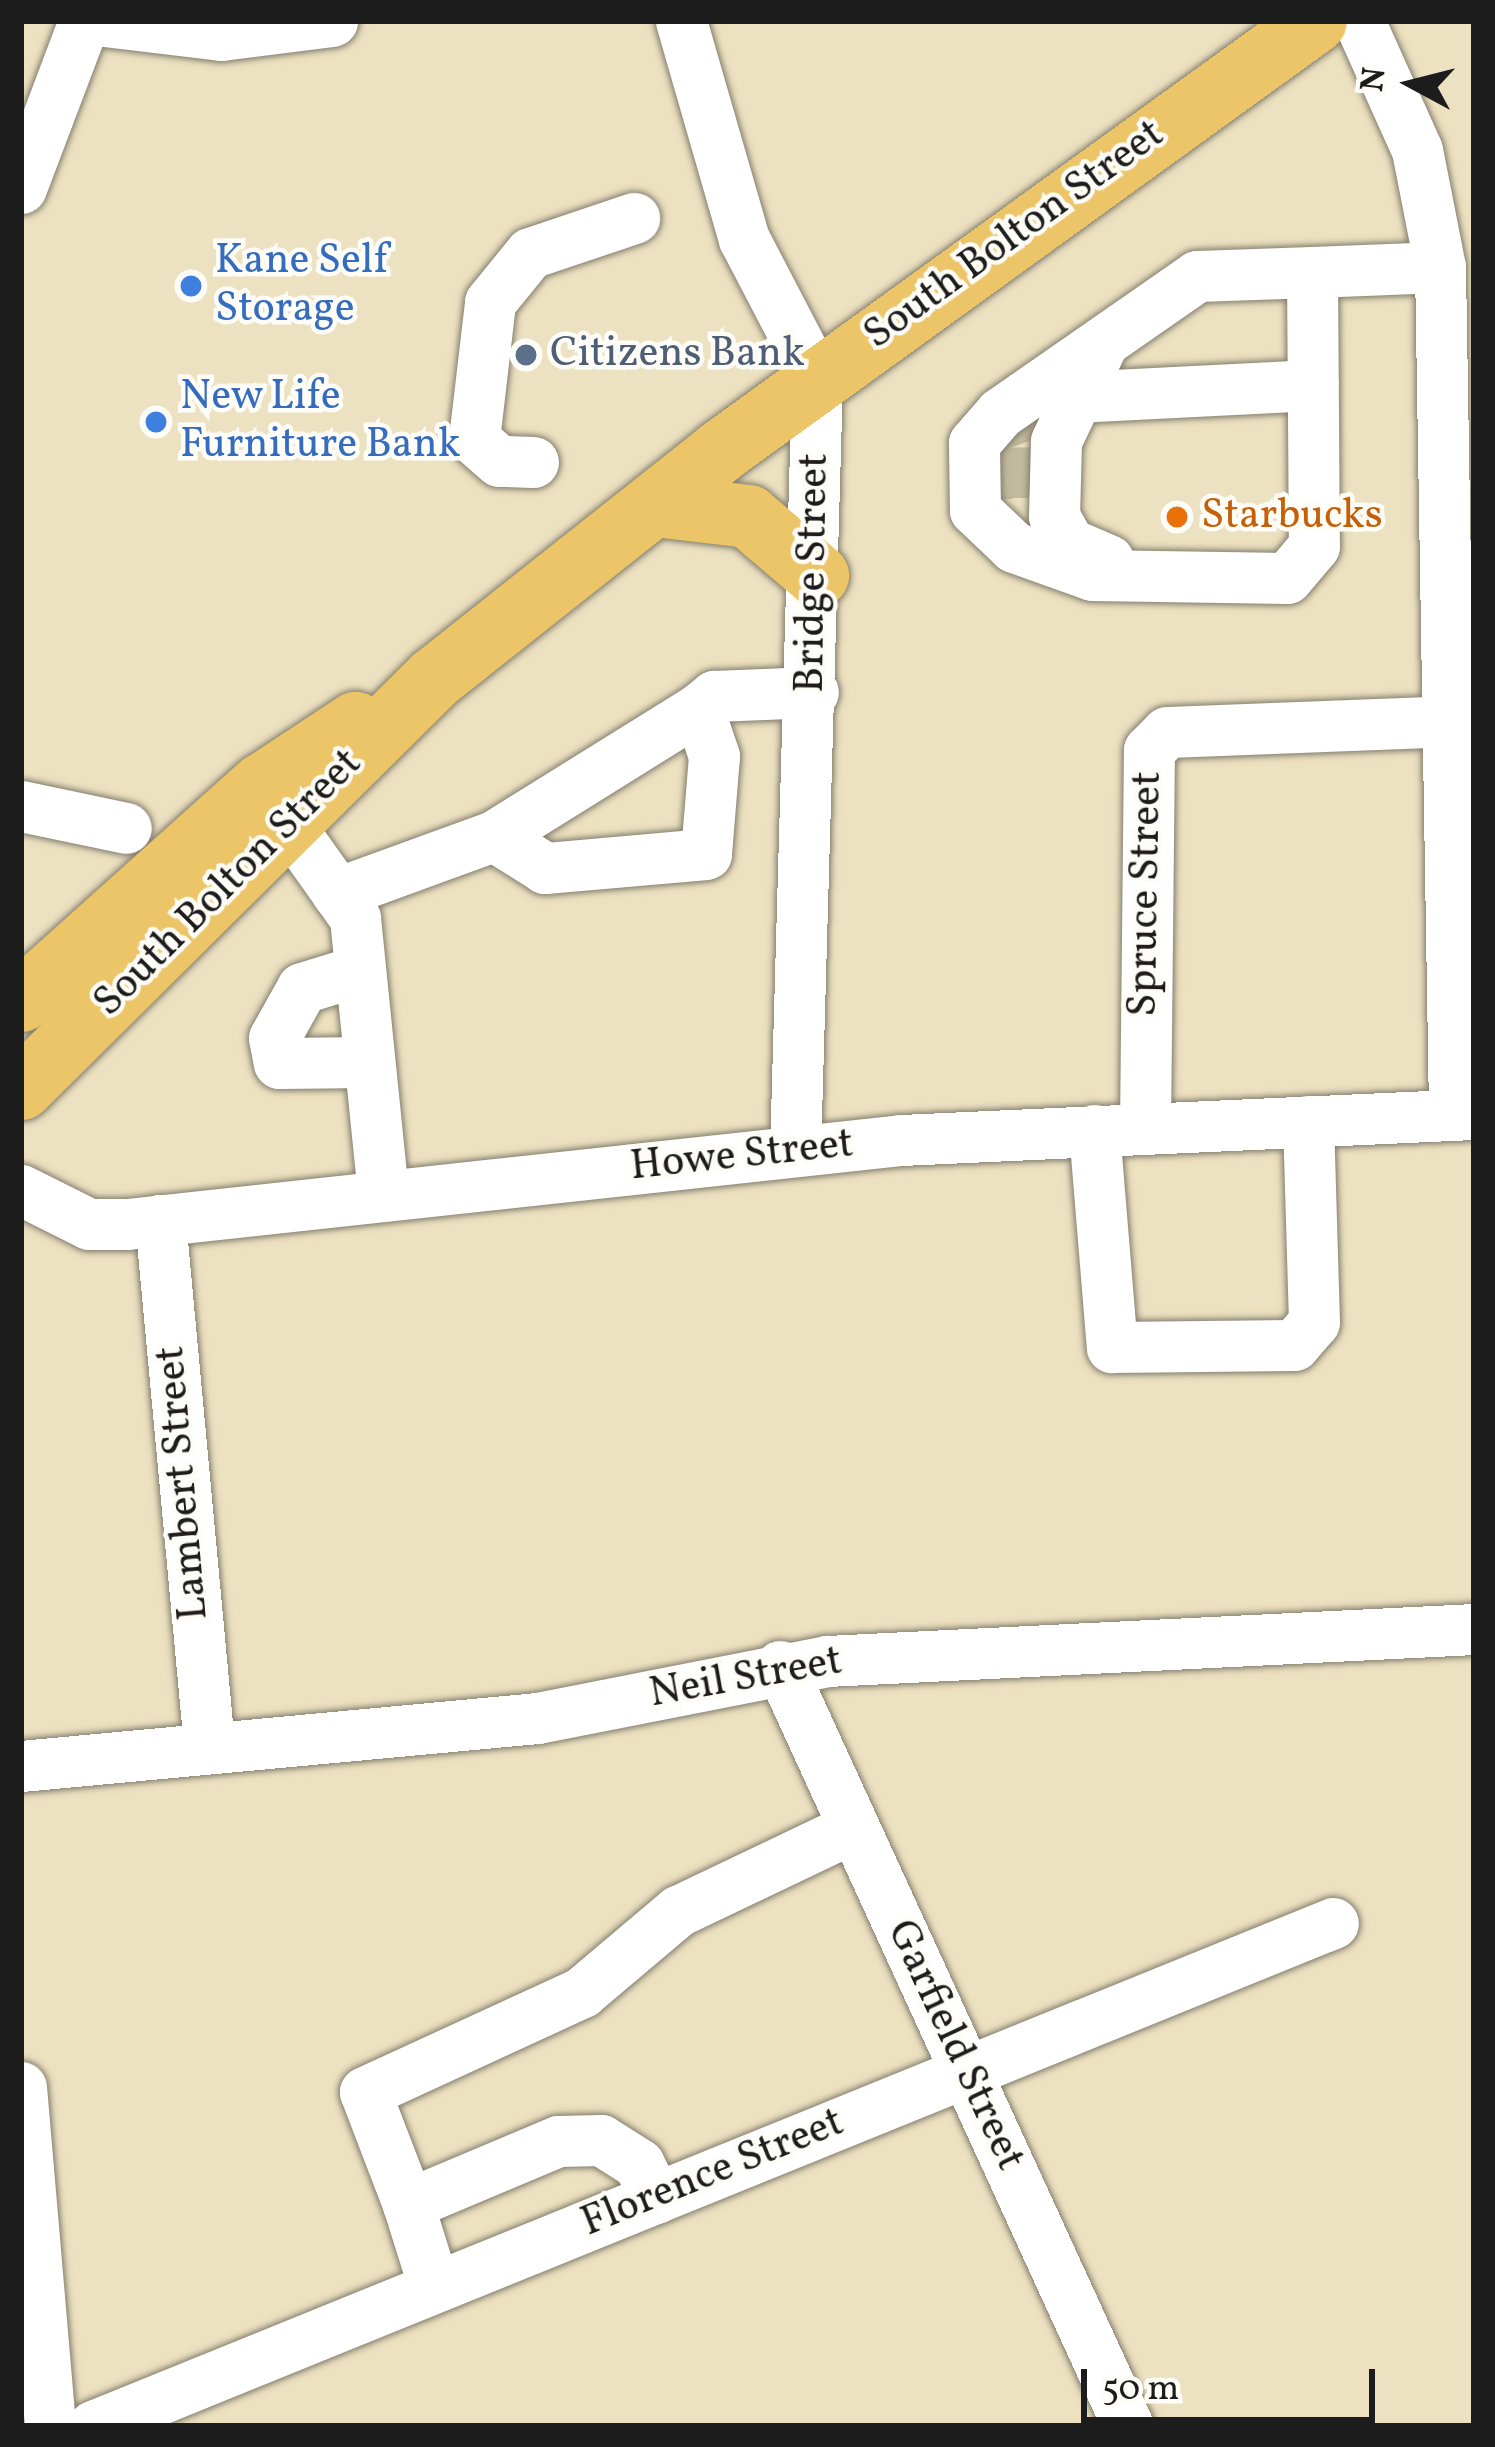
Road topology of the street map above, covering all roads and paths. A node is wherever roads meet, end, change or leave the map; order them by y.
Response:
1 (84, 21) edge
2 (104, 21) edge
3 (332, 21) edge
4 (681, 21) edge
5 (1315, 21) edge
6 (1359, 21) edge
7 (185, 27) edge
8 (21, 188) edge
9 (1451, 200) edge
10 (634, 218) dead end
11 (1440, 267) junction
12 (1312, 272) junction
13 (1105, 338) junction
14 (817, 379) junction
15 (1075, 397) junction
16 (1313, 408) junction
17 (533, 462) dead end
18 (655, 505) junction
19 (817, 575) junction
20 (813, 692) junction
21 (698, 710) junction
22 (1449, 721) junction
23 (275, 804) junction
24 (21, 806) edge
25 (126, 828) dead end
26 (494, 836) junction
27 (337, 892) junction
28 (360, 970) junction
29 (21, 1000) edge
30 (369, 1062) junction
31 (21, 1088) edge
32 (1464, 1115) edge
33 (1308, 1121) junction
34 (1144, 1128) junction
35 (1094, 1130) junction
36 (795, 1151) junction
37 (383, 1196) junction
38 (25, 1202) edge
39 (160, 1220) junction
40 (1474, 1629) edge
41 (780, 1666) junction
42 (209, 1745) junction
43 (21, 1766) edge
44 (850, 1829) junction
45 (1333, 1923) dead end
46 (967, 2071) junction
47 (21, 2087) edge
48 (656, 2198) junction
49 (408, 2204) junction
50 (434, 2288) junction
51 (50, 2426) edge
52 (94, 2426) edge
53 (1128, 2426) edge

1 - 8 street
2 - 7 street
3 - 7 street
4 - 14 street, Bridge Street
5 - 14 main road, South Bolton Street
6 - 9 street
9 - 11 street
10 - 17 street
11 - 12 street
11 - 22 street
12 - 13 street
12 - 16 street
13 - 15 street
13 - 16 street
14 - 18 main road, South Bolton Street
14 - 19 street, Bridge Street
15 - 16 street
15 - 16 street
18 - 19 main road
18 - 23 main road, South Bolton Street
19 - 20 street, Bridge Street
20 - 21 street
20 - 36 street, Bridge Street
21 - 26 street
21 - 26 street
22 - 32 street
22 - 34 street, Spruce Street
23 - 27 street
23 - 29 main road, South Bolton Street
23 - 31 main road, South Bolton Street
24 - 25 street
26 - 27 street
27 - 28 street
28 - 30 street
28 - 30 street
30 - 37 street
32 - 33 street, Howe Street
33 - 34 street, Howe Street
33 - 35 street
34 - 35 street, Howe Street
35 - 36 street, Howe Street
36 - 37 street, Howe Street
37 - 39 street, Howe Street
38 - 39 street, Howe Street
39 - 42 street, Lambert Street
40 - 41 street, Neil Street
41 - 42 street, Neil Street
41 - 44 street, Garfield Street
42 - 43 street, Neil Street
44 - 46 street, Garfield Street
44 - 49 street
45 - 46 street, Florence Street
46 - 48 street, Florence Street
46 - 53 street, Garfield Street
47 - 51 street
48 - 49 street
48 - 50 street, Florence Street
49 - 50 street
50 - 52 street, Florence Street

